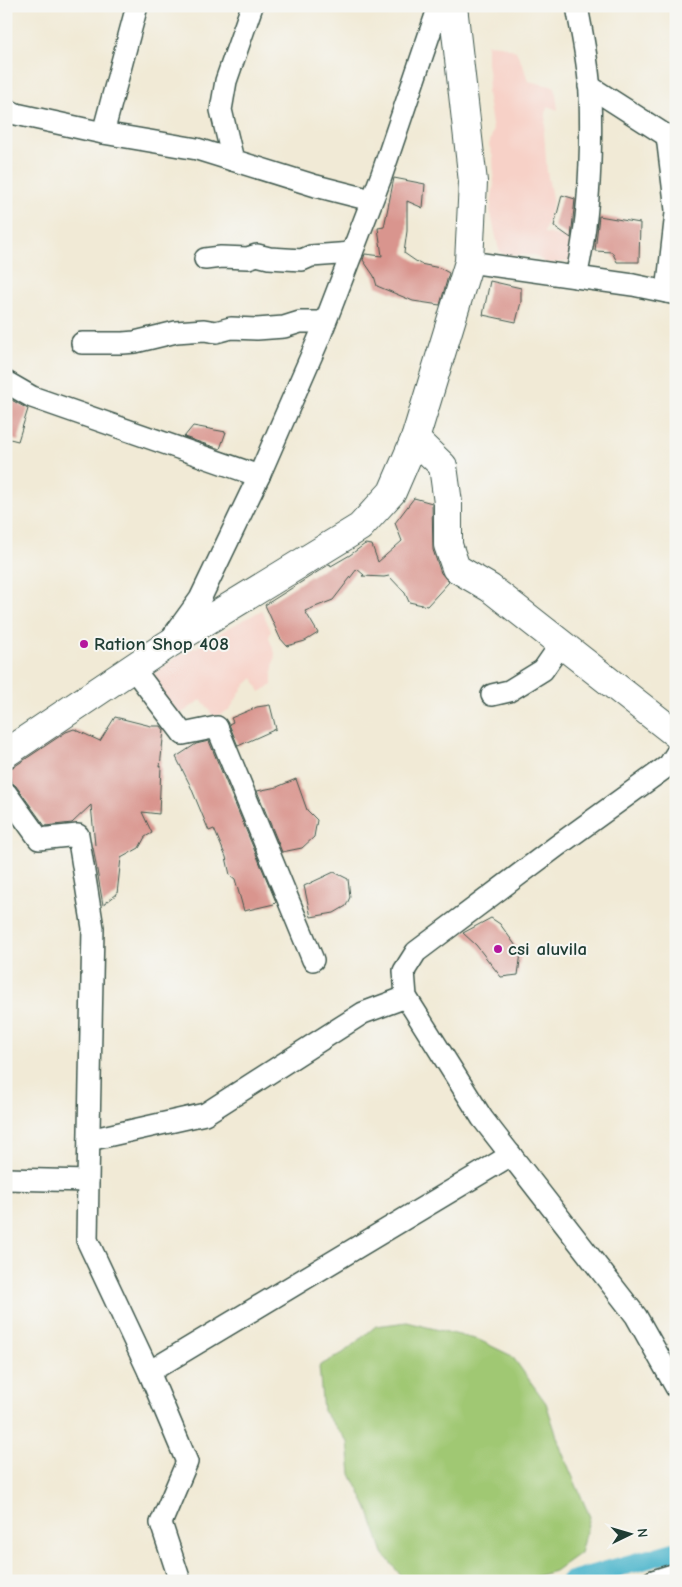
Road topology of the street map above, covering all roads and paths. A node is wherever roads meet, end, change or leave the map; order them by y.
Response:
1 (137, 6) edge
2 (252, 6) edge
3 (439, 6) edge
4 (453, 6) edge
5 (577, 6) edge
6 (589, 86) junction
7 (6, 109) edge
8 (103, 133) junction
9 (672, 135) edge
10 (233, 160) junction
11 (372, 200) junction
12 (676, 211) edge
13 (352, 253) junction
14 (205, 259) dead end
15 (469, 262) junction
16 (576, 277) junction
17 (671, 293) edge
18 (325, 322) junction
19 (82, 343) dead end
20 (6, 382) edge
21 (415, 439) junction
22 (259, 476) junction
23 (561, 644) junction
24 (167, 645) junction
25 (132, 667) junction
26 (492, 695) dead end
27 (676, 734) edge
28 (6, 753) edge
29 (676, 754) edge
30 (6, 793) edge
31 (313, 960) dead end
32 (406, 997) junction
33 (89, 1140) junction
34 (511, 1155) junction
35 (6, 1179) edge
36 (88, 1181) junction
37 (148, 1372) junction
38 (676, 1387) edge
39 (676, 1574) edge
40 (180, 1581) edge
41 (653, 1581) edge

1 - 8 street
2 - 10 street
3 - 11 street
4 - 15 main road
5 - 6 street
6 - 9 street
6 - 16 street
7 - 8 street
8 - 10 street
9 - 12 street
10 - 11 street
11 - 13 street
12 - 17 street
13 - 14 street
13 - 18 street
15 - 16 street
15 - 21 main road
16 - 17 street
18 - 19 street
18 - 22 street
20 - 22 street
21 - 23 main road
21 - 24 main road
22 - 24 street
23 - 26 street
23 - 27 main road
24 - 25 main road
25 - 28 main road
25 - 31 street
29 - 32 street
30 - 33 street
32 - 33 street
32 - 34 street
33 - 36 street
34 - 37 street
34 - 38 street
35 - 36 street
36 - 37 street
37 - 40 street
39 - 41 street

